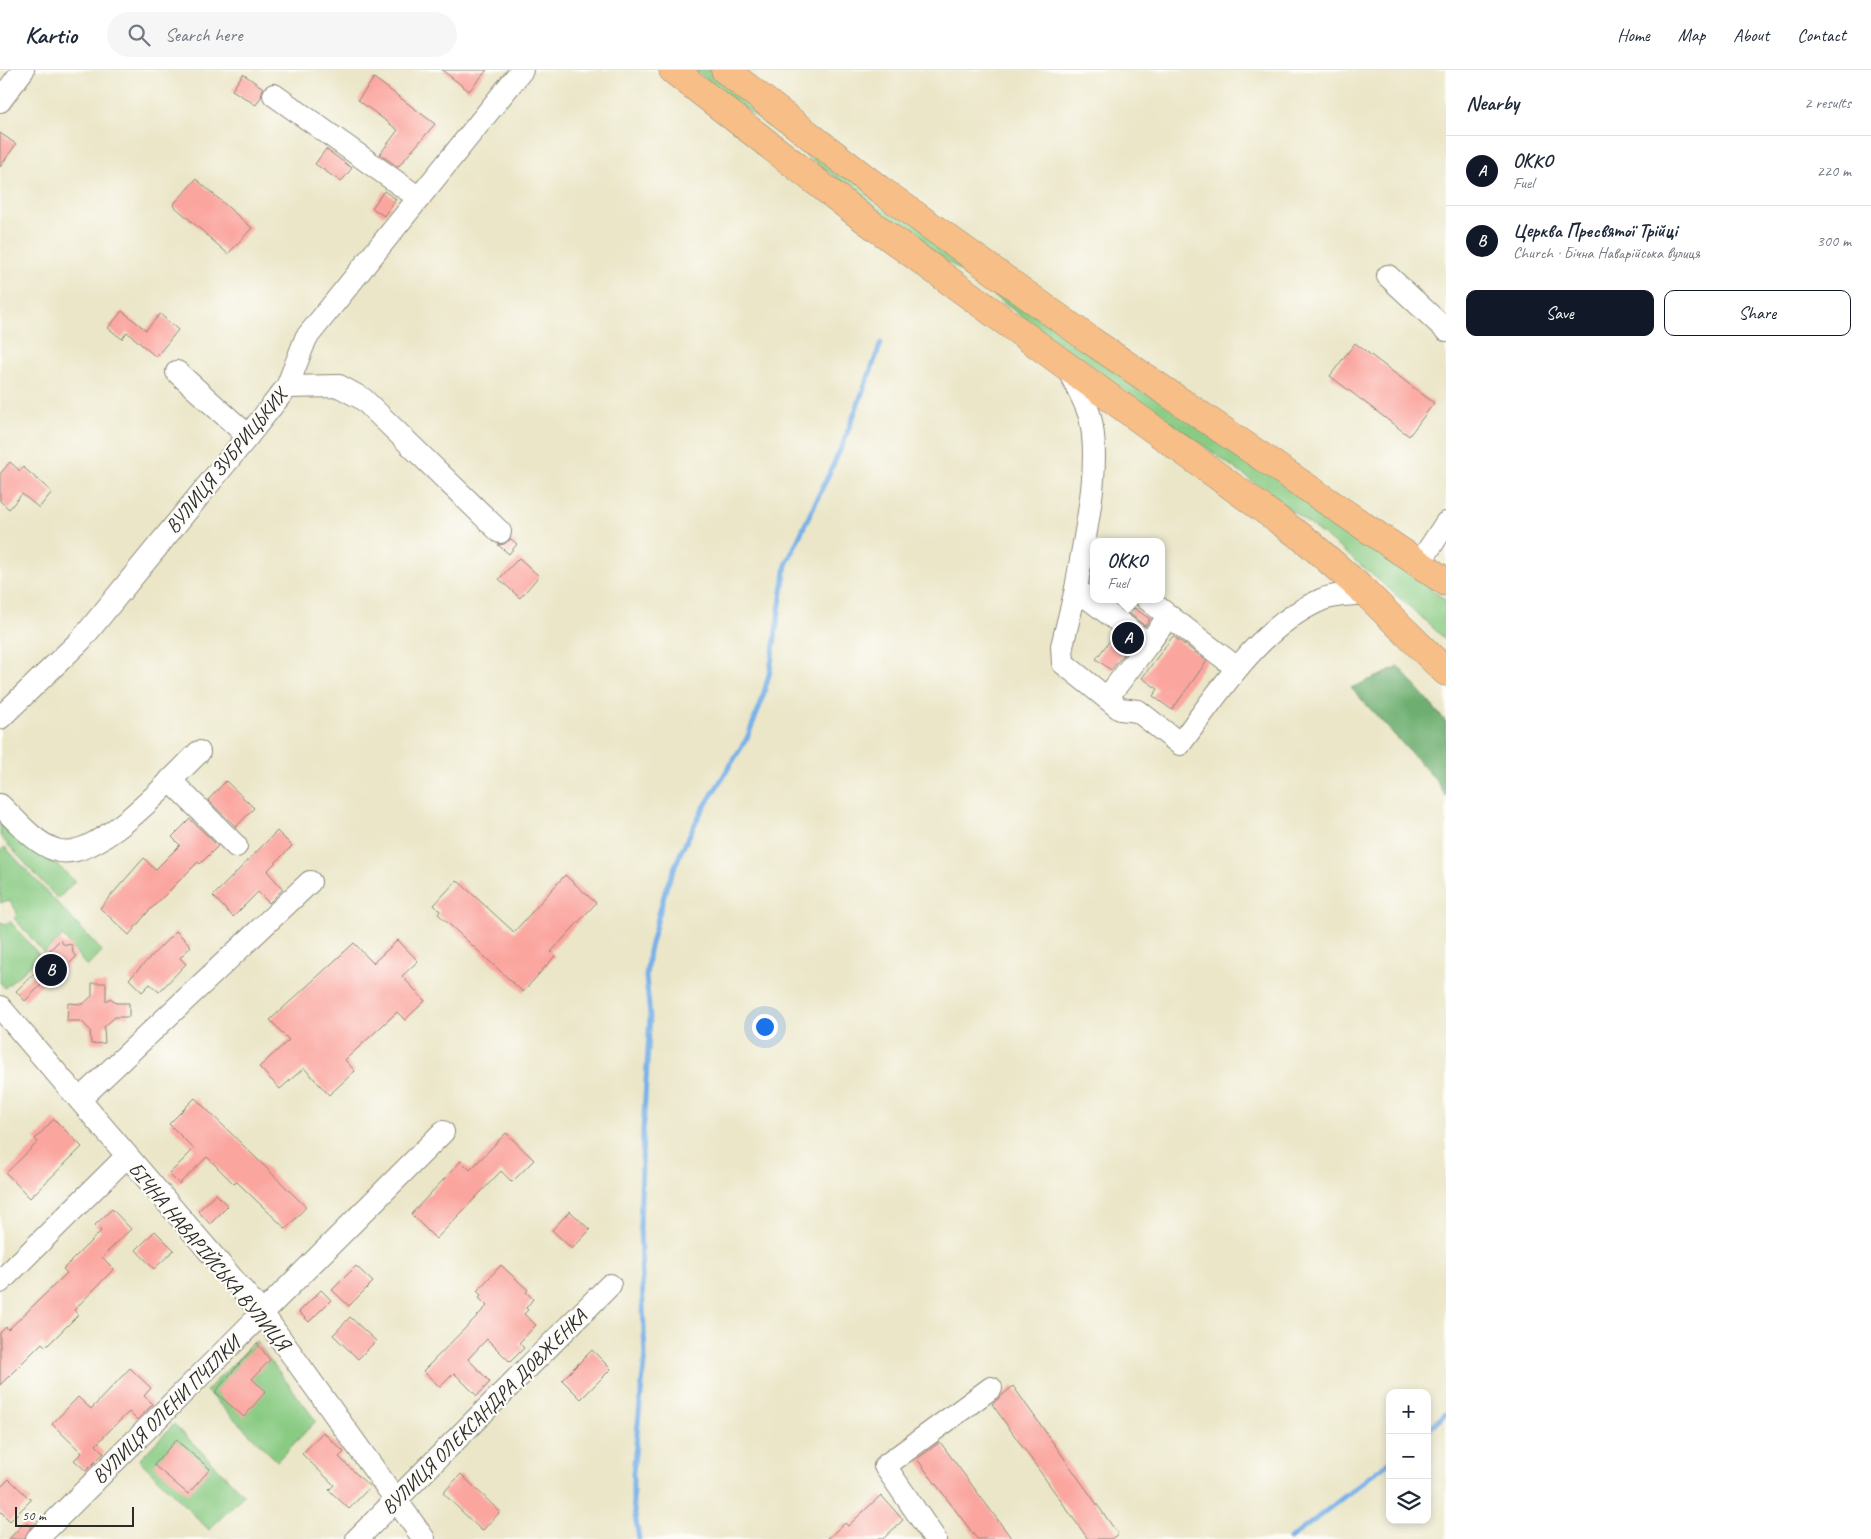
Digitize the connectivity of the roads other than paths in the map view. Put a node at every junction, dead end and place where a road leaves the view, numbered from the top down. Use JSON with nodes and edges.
{"nodes":[{"id":1,"x":23,"y":70,"type":"edge"},
{"id":2,"x":522,"y":70,"type":"edge"},
{"id":3,"x":673,"y":70,"type":"edge"},
{"id":4,"x":725,"y":70,"type":"edge"},
{"id":5,"x":274,"y":95,"type":"dead end"},
{"id":6,"x":0,"y":101,"type":"edge"},
{"id":7,"x":419,"y":198,"type":"junction"},
{"id":8,"x":1388,"y":276,"type":"dead end"},
{"id":9,"x":1446,"y":330,"type":"edge"},
{"id":10,"x":1067,"y":368,"type":"junction"},
{"id":11,"x":177,"y":372,"type":"dead end"},
{"id":12,"x":287,"y":387,"type":"junction"},
{"id":13,"x":248,"y":436,"type":"junction"},
{"id":14,"x":1446,"y":523,"type":"edge"},
{"id":15,"x":500,"y":532,"type":"dead end"},
{"id":16,"x":1088,"y":554,"type":"edge"},
{"id":17,"x":1419,"y":564,"type":"junction"},
{"id":18,"x":1446,"y":582,"type":"edge"},
{"id":19,"x":1076,"y":589,"type":"junction"},
{"id":20,"x":1366,"y":593,"type":"junction"},
{"id":21,"x":1090,"y":600,"type":"edge"},
{"id":22,"x":1094,"y":603,"type":"edge"},
{"id":23,"x":1152,"y":603,"type":"edge"},
{"id":24,"x":1169,"y":616,"type":"junction"},
{"id":25,"x":1148,"y":644,"type":"junction"},
{"id":26,"x":1237,"y":668,"type":"junction"},
{"id":27,"x":1446,"y":672,"type":"edge"},
{"id":28,"x":1107,"y":698,"type":"junction"},
{"id":29,"x":0,"y":718,"type":"edge"},
{"id":30,"x":199,"y":752,"type":"dead end"},
{"id":31,"x":170,"y":780,"type":"junction"},
{"id":32,"x":0,"y":805,"type":"edge"},
{"id":33,"x":236,"y":846,"type":"dead end"},
{"id":34,"x":310,"y":882,"type":"dead end"},
{"id":35,"x":0,"y":1007,"type":"edge"},
{"id":36,"x":80,"y":1099,"type":"junction"},
{"id":37,"x":442,"y":1132,"type":"dead end"},
{"id":38,"x":126,"y":1157,"type":"junction"},
{"id":39,"x":0,"y":1282,"type":"edge"},
{"id":40,"x":610,"y":1286,"type":"dead end"},
{"id":41,"x":262,"y":1313,"type":"junction"},
{"id":42,"x":991,"y":1388,"type":"dead end"},
{"id":43,"x":395,"y":1501,"type":"junction"},
{"id":44,"x":37,"y":1539,"type":"edge"},
{"id":45,"x":357,"y":1539,"type":"edge"},
{"id":46,"x":424,"y":1539,"type":"edge"},
{"id":47,"x":935,"y":1539,"type":"edge"}],
"edges":[{"from":1,"to":6,"type":"street"},
{"from":2,"to":7,"type":"street","name":"ВУЛИЦЯ ЗУБРИЦЬКИХ"},
{"from":3,"to":10,"type":"highway"},
{"from":4,"to":17,"type":"highway"},
{"from":5,"to":7,"type":"street"},
{"from":7,"to":12,"type":"street","name":"ВУЛИЦЯ ЗУБРИЦЬКИХ"},
{"from":8,"to":9,"type":"street"},
{"from":10,"to":16,"type":"street"},
{"from":10,"to":20,"type":"highway"},
{"from":11,"to":13,"type":"street"},
{"from":12,"to":13,"type":"street","name":"ВУЛИЦЯ ЗУБРИЦЬКИХ"},
{"from":12,"to":15,"type":"street"},
{"from":13,"to":29,"type":"street","name":"ВУЛИЦЯ ЗУБРИЦЬКИХ"},
{"from":14,"to":17,"type":"street"},
{"from":16,"to":19,"type":"street"},
{"from":17,"to":18,"type":"highway"},
{"from":19,"to":21,"type":"street"},
{"from":19,"to":28,"type":"street"},
{"from":20,"to":26,"type":"street"},
{"from":20,"to":27,"type":"highway"},
{"from":22,"to":25,"type":"street"},
{"from":23,"to":24,"type":"street"},
{"from":24,"to":25,"type":"street"},
{"from":24,"to":26,"type":"street"},
{"from":25,"to":28,"type":"street"},
{"from":26,"to":28,"type":"street"},
{"from":30,"to":31,"type":"street"},
{"from":31,"to":32,"type":"street"},
{"from":31,"to":33,"type":"street"},
{"from":34,"to":36,"type":"street"},
{"from":35,"to":36,"type":"street","name":"БІЧНА НАВАРІЙСЬКА ВУЛИЦЯ"},
{"from":36,"to":38,"type":"street","name":"БІЧНА НАВАРІЙСЬКА ВУЛИЦЯ"},
{"from":37,"to":41,"type":"street","name":"ВУЛИЦЯ ОЛЕНИ ПЧІЛКИ"},
{"from":38,"to":39,"type":"street"},
{"from":38,"to":41,"type":"street","name":"БІЧНА НАВАРІЙСЬКА ВУЛИЦЯ"},
{"from":40,"to":43,"type":"street","name":"ВУЛИЦЯ ОЛЕКСАНДРА ДОВЖЕНКА"},
{"from":41,"to":43,"type":"street","name":"БІЧНА НАВАРІЙСЬКА ВУЛИЦЯ"},
{"from":41,"to":44,"type":"street","name":"ВУЛИЦЯ ОЛЕНИ ПЧІЛКИ"},
{"from":42,"to":47,"type":"street"},
{"from":43,"to":45,"type":"street","name":"ВУЛИЦЯ ОЛЕКСАНДРА ДОВЖЕНКА"},
{"from":43,"to":46,"type":"street","name":"БІЧНА НАВАРІЙСЬКА ВУЛИЦЯ"}]}
